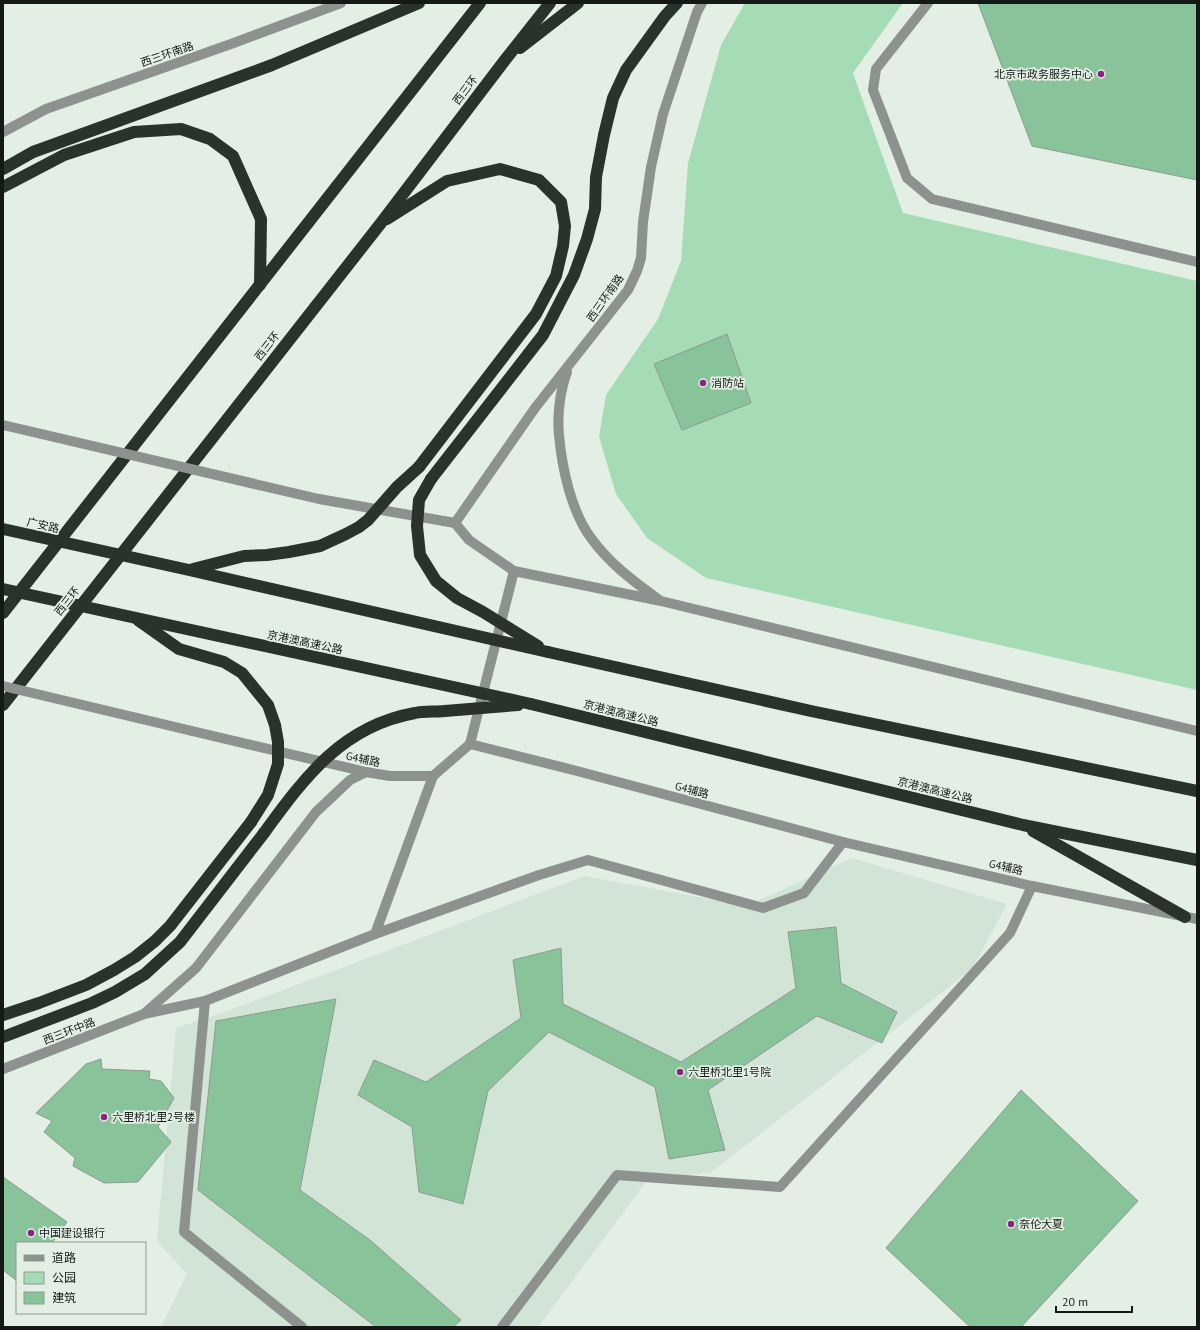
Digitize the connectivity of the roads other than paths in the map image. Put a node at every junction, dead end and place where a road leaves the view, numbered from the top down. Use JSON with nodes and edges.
{"nodes":[{"id":1,"x":341,"y":3,"type":"edge"},
{"id":2,"x":419,"y":3,"type":"edge"},
{"id":3,"x":480,"y":3,"type":"edge"},
{"id":4,"x":550,"y":3,"type":"edge"},
{"id":5,"x":578,"y":3,"type":"edge"},
{"id":6,"x":677,"y":3,"type":"edge"},
{"id":7,"x":702,"y":3,"type":"edge"},
{"id":8,"x":928,"y":3,"type":"edge"},
{"id":9,"x":505,"y":60,"type":"junction"},
{"id":10,"x":3,"y":132,"type":"edge"},
{"id":11,"x":3,"y":169,"type":"edge"},
{"id":12,"x":3,"y":187,"type":"edge"},
{"id":13,"x":381,"y":222,"type":"junction"},
{"id":14,"x":1197,"y":262,"type":"edge"},
{"id":15,"x":260,"y":285,"type":"junction"},
{"id":16,"x":569,"y":366,"type":"junction"},
{"id":17,"x":3,"y":425,"type":"edge"},
{"id":18,"x":455,"y":523,"type":"junction"},
{"id":19,"x":3,"y":529,"type":"edge"},
{"id":20,"x":189,"y":570,"type":"junction"},
{"id":21,"x":514,"y":572,"type":"junction"},
{"id":22,"x":3,"y":589,"type":"edge"},
{"id":23,"x":661,"y":601,"type":"junction"},
{"id":24,"x":3,"y":613,"type":"edge"},
{"id":25,"x":134,"y":617,"type":"junction"},
{"id":26,"x":548,"y":652,"type":"junction"},
{"id":27,"x":3,"y":686,"type":"edge"},
{"id":28,"x":3,"y":704,"type":"edge"},
{"id":29,"x":531,"y":704,"type":"junction"},
{"id":30,"x":1197,"y":731,"type":"edge"},
{"id":31,"x":470,"y":744,"type":"junction"},
{"id":32,"x":366,"y":772,"type":"junction"},
{"id":33,"x":433,"y":776,"type":"junction"},
{"id":34,"x":1197,"y":791,"type":"edge"},
{"id":35,"x":1023,"y":825,"type":"junction"},
{"id":36,"x":843,"y":842,"type":"junction"},
{"id":37,"x":1197,"y":860,"type":"edge"},
{"id":38,"x":1032,"y":886,"type":"junction"},
{"id":39,"x":1191,"y":918,"type":"edge"},
{"id":40,"x":375,"y":934,"type":"junction"},
{"id":41,"x":205,"y":1000,"type":"junction"},
{"id":42,"x":144,"y":1014,"type":"junction"},
{"id":43,"x":3,"y":1015,"type":"edge"},
{"id":44,"x":3,"y":1037,"type":"edge"},
{"id":45,"x":3,"y":1069,"type":"edge"},
{"id":46,"x":302,"y":1327,"type":"edge"},
{"id":47,"x":502,"y":1327,"type":"edge"}],
"edges":[{"from":1,"to":10,"type":"street","name":"西三环南路"},
{"from":2,"to":11,"type":"highway"},
{"from":3,"to":15,"type":"highway"},
{"from":4,"to":9,"type":"highway","name":"西三环"},
{"from":5,"to":9,"type":"highway"},
{"from":6,"to":26,"type":"highway","bridge":true},
{"from":7,"to":16,"type":"street","name":"西三环南路"},
{"from":8,"to":14,"type":"street"},
{"from":9,"to":13,"type":"highway","name":"西三环"},
{"from":12,"to":15,"type":"highway"},
{"from":13,"to":20,"type":"highway","bridge":true},
{"from":13,"to":28,"type":"highway","name":"西三环"},
{"from":15,"to":24,"type":"highway"},
{"from":16,"to":18,"type":"street","name":"西三环南路"},
{"from":16,"to":23,"type":"street"},
{"from":17,"to":18,"type":"street","bridge":true},
{"from":18,"to":21,"type":"street"},
{"from":19,"to":20,"type":"highway","name":"广安路","bridge":true},
{"from":20,"to":26,"type":"highway","bridge":true},
{"from":21,"to":23,"type":"street"},
{"from":21,"to":31,"type":"street"},
{"from":22,"to":25,"type":"highway","name":"京港澳高速公路","bridge":true},
{"from":23,"to":30,"type":"street"},
{"from":25,"to":29,"type":"highway","name":"京港澳高速公路","bridge":true},
{"from":25,"to":43,"type":"highway","bridge":true},
{"from":26,"to":34,"type":"highway"},
{"from":27,"to":32,"type":"street","name":"G4辅路","bridge":true},
{"from":29,"to":35,"type":"highway","name":"京港澳高速公路"},
{"from":29,"to":44,"type":"highway","bridge":true},
{"from":31,"to":33,"type":"street"},
{"from":31,"to":36,"type":"street","name":"G4辅路"},
{"from":32,"to":33,"type":"street","name":"G4辅路"},
{"from":32,"to":42,"type":"street"},
{"from":33,"to":40,"type":"street"},
{"from":35,"to":37,"type":"highway","name":"京港澳高速公路"},
{"from":35,"to":39,"type":"highway"},
{"from":36,"to":38,"type":"street","name":"G4辅路"},
{"from":36,"to":40,"type":"street"},
{"from":38,"to":39,"type":"street","name":"G4辅路"},
{"from":38,"to":47,"type":"street"},
{"from":40,"to":41,"type":"street"},
{"from":41,"to":42,"type":"street"},
{"from":41,"to":46,"type":"street"},
{"from":42,"to":45,"type":"street","name":"西三环中路"}]}
